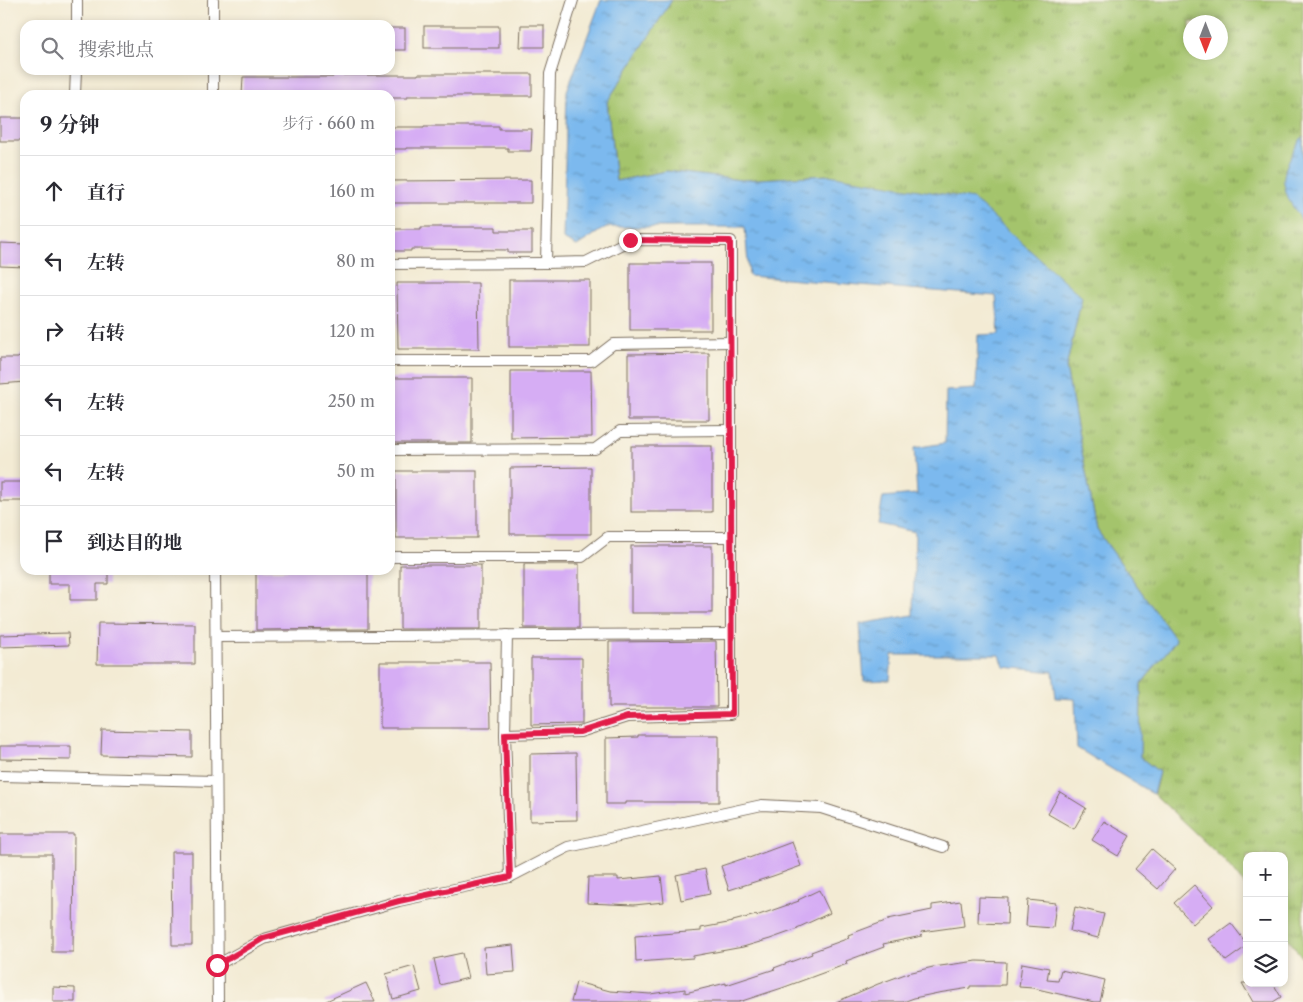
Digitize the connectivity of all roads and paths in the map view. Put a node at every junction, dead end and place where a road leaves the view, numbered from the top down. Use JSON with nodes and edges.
{"nodes":[{"id":1,"x":77,"y":0,"type":"edge"},
{"id":2,"x":213,"y":0,"type":"edge"},
{"id":3,"x":573,"y":0,"type":"edge"},
{"id":4,"x":76,"y":20,"type":"edge"},
{"id":5,"x":213,"y":20,"type":"edge"},
{"id":6,"x":76,"y":75,"type":"edge"},
{"id":7,"x":213,"y":75,"type":"edge"},
{"id":8,"x":75,"y":90,"type":"edge"},
{"id":9,"x":213,"y":90,"type":"edge"},
{"id":10,"x":546,"y":263,"type":"junction"},
{"id":11,"x":395,"y":264,"type":"edge"},
{"id":12,"x":731,"y":342,"type":"junction"},
{"id":13,"x":395,"y":361,"type":"edge"},
{"id":14,"x":731,"y":430,"type":"junction"},
{"id":15,"x":395,"y":450,"type":"edge"},
{"id":16,"x":731,"y":537,"type":"junction"},
{"id":17,"x":395,"y":557,"type":"edge"},
{"id":18,"x":215,"y":575,"type":"edge"},
{"id":19,"x":731,"y":634,"type":"junction"},
{"id":20,"x":507,"y":636,"type":"junction"},
{"id":21,"x":216,"y":637,"type":"junction"},
{"id":22,"x":505,"y":734,"type":"junction"},
{"id":23,"x":0,"y":776,"type":"edge"},
{"id":24,"x":216,"y":780,"type":"junction"},
{"id":25,"x":943,"y":847,"type":"dead end"},
{"id":26,"x":510,"y":877,"type":"junction"},
{"id":27,"x":217,"y":965,"type":"junction"},
{"id":28,"x":218,"y":1002,"type":"edge"}],
"edges":[{"from":1,"to":4,"type":"street"},
{"from":2,"to":5,"type":"street"},
{"from":3,"to":10,"type":"street"},
{"from":6,"to":8,"type":"street"},
{"from":7,"to":9,"type":"street"},
{"from":10,"to":11,"type":"street"},
{"from":10,"to":12,"type":"street"},
{"from":12,"to":13,"type":"street"},
{"from":12,"to":14,"type":"street"},
{"from":14,"to":15,"type":"street"},
{"from":14,"to":16,"type":"street"},
{"from":16,"to":17,"type":"street"},
{"from":16,"to":19,"type":"street"},
{"from":18,"to":21,"type":"street"},
{"from":19,"to":20,"type":"street"},
{"from":19,"to":22,"type":"street"},
{"from":20,"to":21,"type":"street"},
{"from":20,"to":22,"type":"street"},
{"from":21,"to":24,"type":"street"},
{"from":22,"to":26,"type":"street"},
{"from":23,"to":24,"type":"street"},
{"from":24,"to":27,"type":"street"},
{"from":25,"to":26,"type":"street"},
{"from":26,"to":27,"type":"street"},
{"from":27,"to":28,"type":"street"}]}
